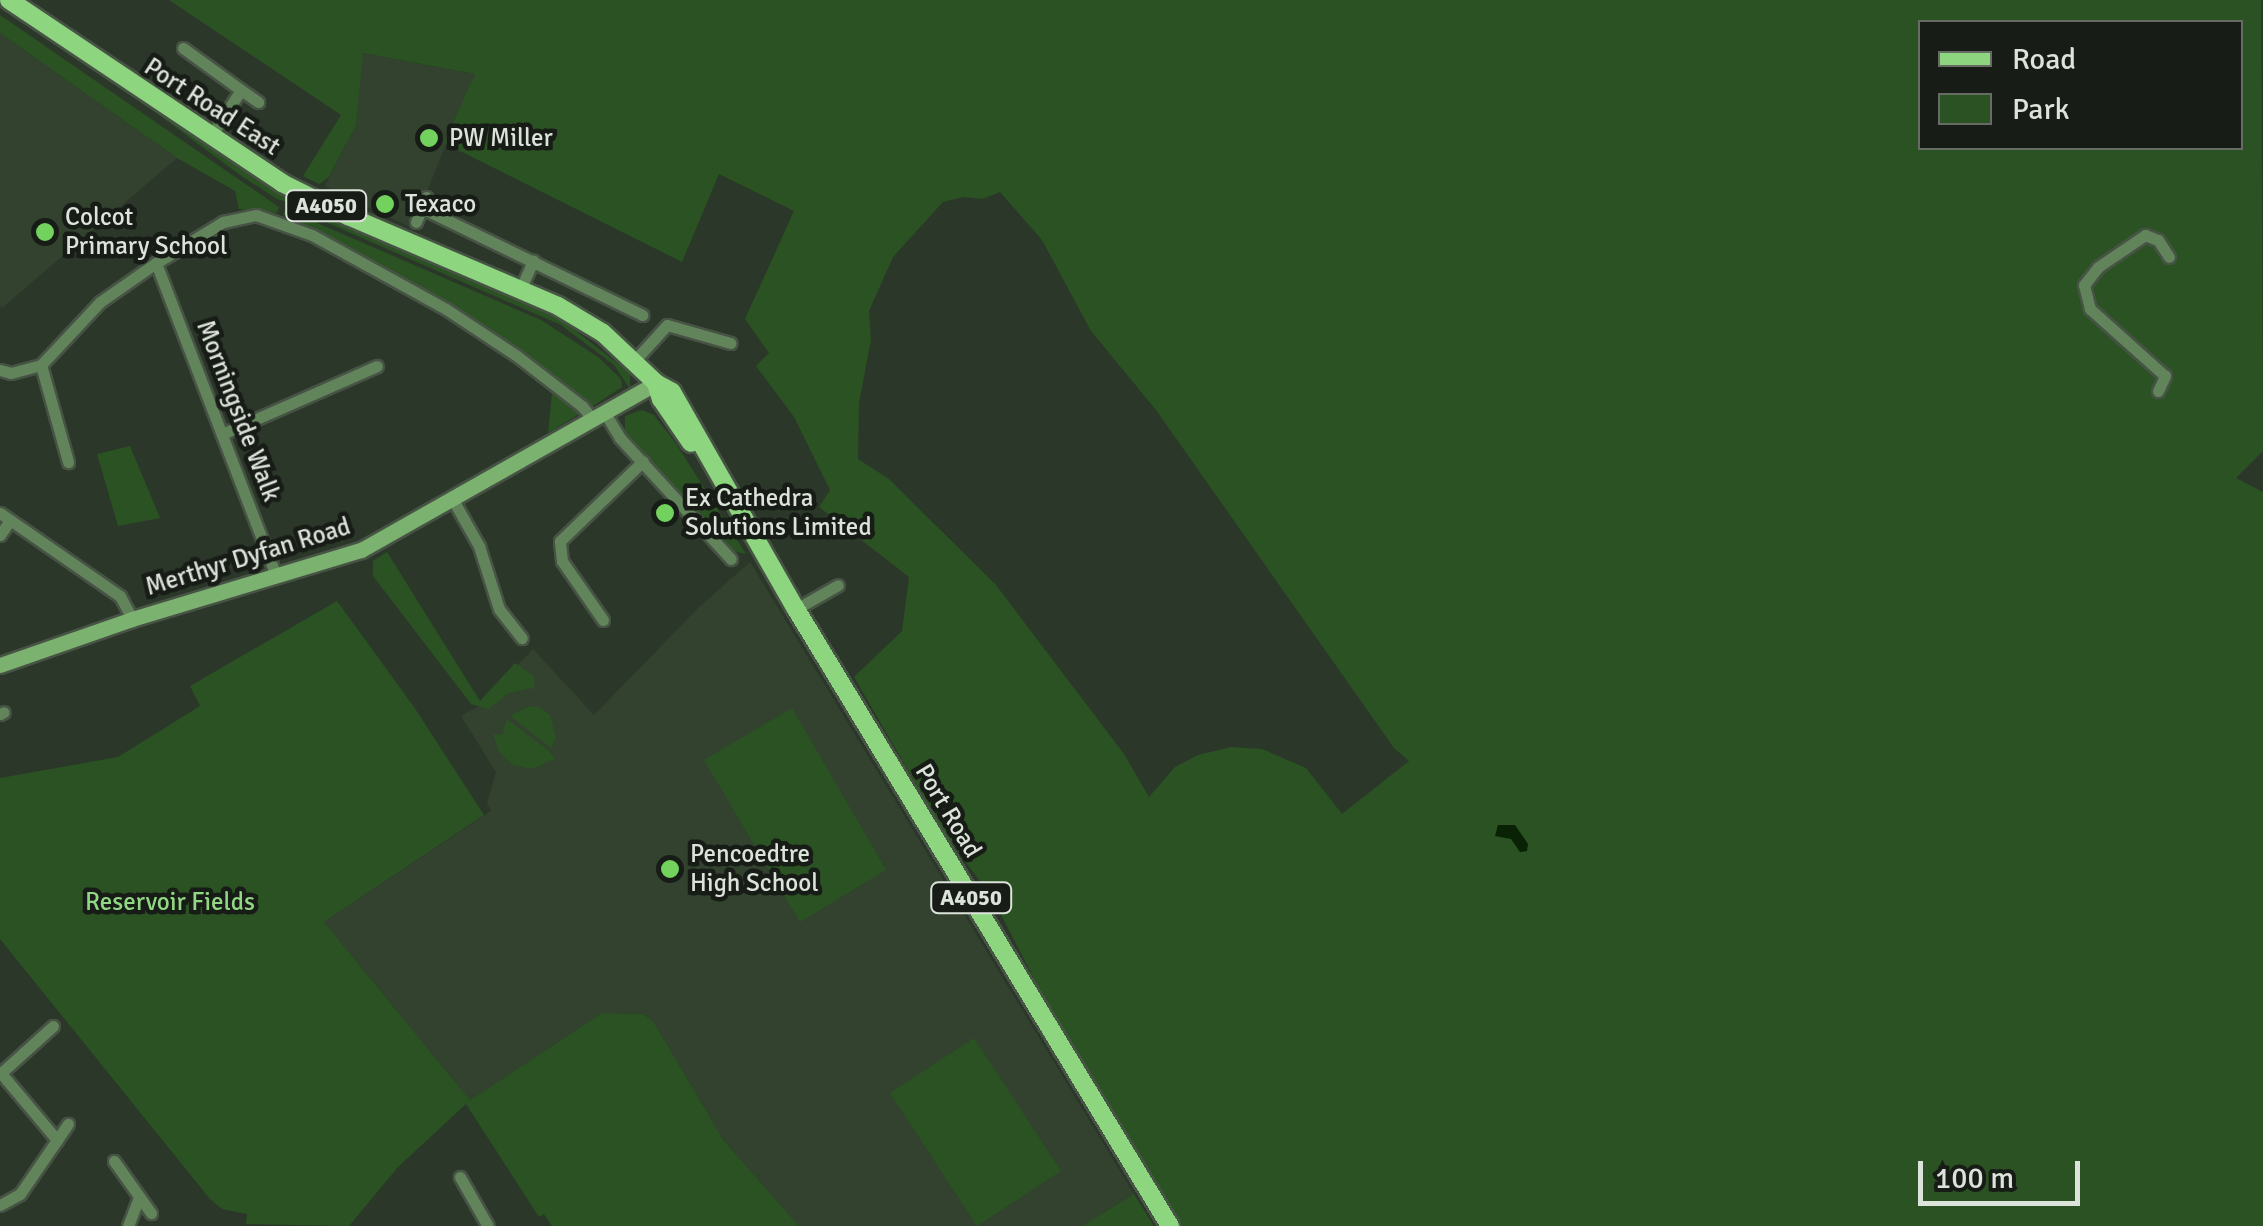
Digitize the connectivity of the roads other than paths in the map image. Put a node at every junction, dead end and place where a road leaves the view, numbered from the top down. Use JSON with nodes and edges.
{"nodes":[{"id":1,"x":9,"y":0,"type":"edge"},
{"id":2,"x":187,"y":55,"type":"dead end"},
{"id":3,"x":241,"y":90,"type":"junction"},
{"id":4,"x":258,"y":102,"type":"dead end"},
{"id":5,"x":210,"y":137,"type":"junction"},
{"id":6,"x":416,"y":222,"type":"dead end"},
{"id":7,"x":2168,"y":256,"type":"dead end"},
{"id":8,"x":533,"y":261,"type":"junction"},
{"id":9,"x":156,"y":263,"type":"junction"},
{"id":10,"x":521,"y":288,"type":"junction"},
{"id":11,"x":642,"y":315,"type":"dead end"},
{"id":12,"x":730,"y":344,"type":"dead end"},
{"id":13,"x":636,"y":359,"type":"junction"},
{"id":14,"x":40,"y":365,"type":"junction"},
{"id":15,"x":377,"y":366,"type":"dead end"},
{"id":16,"x":0,"y":370,"type":"edge"},
{"id":17,"x":656,"y":383,"type":"junction"},
{"id":18,"x":2158,"y":391,"type":"dead end"},
{"id":19,"x":598,"y":417,"type":"junction"},
{"id":20,"x":222,"y":434,"type":"junction"},
{"id":21,"x":68,"y":462,"type":"dead end"},
{"id":22,"x":643,"y":462,"type":"junction"},
{"id":23,"x":453,"y":500,"type":"junction"},
{"id":24,"x":5,"y":517,"type":"edge"},
{"id":25,"x":0,"y":535,"type":"edge"},
{"id":26,"x":731,"y":560,"type":"dead end"},
{"id":27,"x":276,"y":576,"type":"junction"},
{"id":28,"x":838,"y":585,"type":"dead end"},
{"id":29,"x":796,"y":609,"type":"junction"},
{"id":30,"x":132,"y":619,"type":"junction"},
{"id":31,"x":602,"y":620,"type":"dead end"},
{"id":32,"x":522,"y":638,"type":"dead end"},
{"id":33,"x":0,"y":664,"type":"edge"},
{"id":34,"x":54,"y":1026,"type":"dead end"},
{"id":35,"x":0,"y":1073,"type":"edge"},
{"id":36,"x":68,"y":1124,"type":"dead end"},
{"id":37,"x":57,"y":1140,"type":"junction"},
{"id":38,"x":114,"y":1161,"type":"dead end"},
{"id":39,"x":460,"y":1177,"type":"dead end"},
{"id":40,"x":139,"y":1197,"type":"junction"},
{"id":41,"x":0,"y":1205,"type":"edge"},
{"id":42,"x":151,"y":1213,"type":"dead end"},
{"id":43,"x":128,"y":1226,"type":"edge"},
{"id":44,"x":488,"y":1226,"type":"edge"},
{"id":45,"x":1170,"y":1226,"type":"edge"}],
"edges":[{"from":1,"to":5,"type":"main road","name":"Port Road East","number":"A4050"},
{"from":2,"to":3,"type":"street"},
{"from":3,"to":4,"type":"street"},
{"from":3,"to":5,"type":"street"},
{"from":5,"to":10,"type":"main road","name":"Port Road East","number":"A4050"},
{"from":6,"to":8,"type":"street"},
{"from":7,"to":18,"type":"street"},
{"from":8,"to":10,"type":"street"},
{"from":8,"to":11,"type":"street"},
{"from":9,"to":14,"type":"street"},
{"from":9,"to":19,"type":"street"},
{"from":9,"to":20,"type":"street","name":"Morningside Walk"},
{"from":10,"to":13,"type":"main road","name":"Port Road East","number":"A4050"},
{"from":12,"to":13,"type":"street"},
{"from":13,"to":17,"type":"main road","name":"Port Road East","number":"A4050"},
{"from":14,"to":16,"type":"street"},
{"from":14,"to":21,"type":"street"},
{"from":15,"to":20,"type":"street"},
{"from":17,"to":19,"type":"street","name":"Merthyr Dyfan Road"},
{"from":17,"to":29,"type":"main road","name":"Port Road","number":"A4050"},
{"from":19,"to":22,"type":"street"},
{"from":19,"to":23,"type":"street","name":"Merthyr Dyfan Road"},
{"from":20,"to":27,"type":"street","name":"Morningside Walk"},
{"from":22,"to":26,"type":"street"},
{"from":22,"to":31,"type":"street"},
{"from":23,"to":27,"type":"street","name":"Merthyr Dyfan Road"},
{"from":23,"to":32,"type":"street"},
{"from":24,"to":25,"type":"street"},
{"from":24,"to":30,"type":"street"},
{"from":27,"to":30,"type":"street","name":"Merthyr Dyfan Road"},
{"from":28,"to":29,"type":"street"},
{"from":29,"to":45,"type":"main road","name":"Port Road","number":"A4050"},
{"from":30,"to":33,"type":"street","name":"Merthyr Dyfan Road"},
{"from":34,"to":35,"type":"street"},
{"from":35,"to":37,"type":"street"},
{"from":36,"to":37,"type":"street"},
{"from":37,"to":41,"type":"street"},
{"from":38,"to":40,"type":"street"},
{"from":39,"to":44,"type":"street"},
{"from":40,"to":42,"type":"street"},
{"from":40,"to":43,"type":"street"}]}
